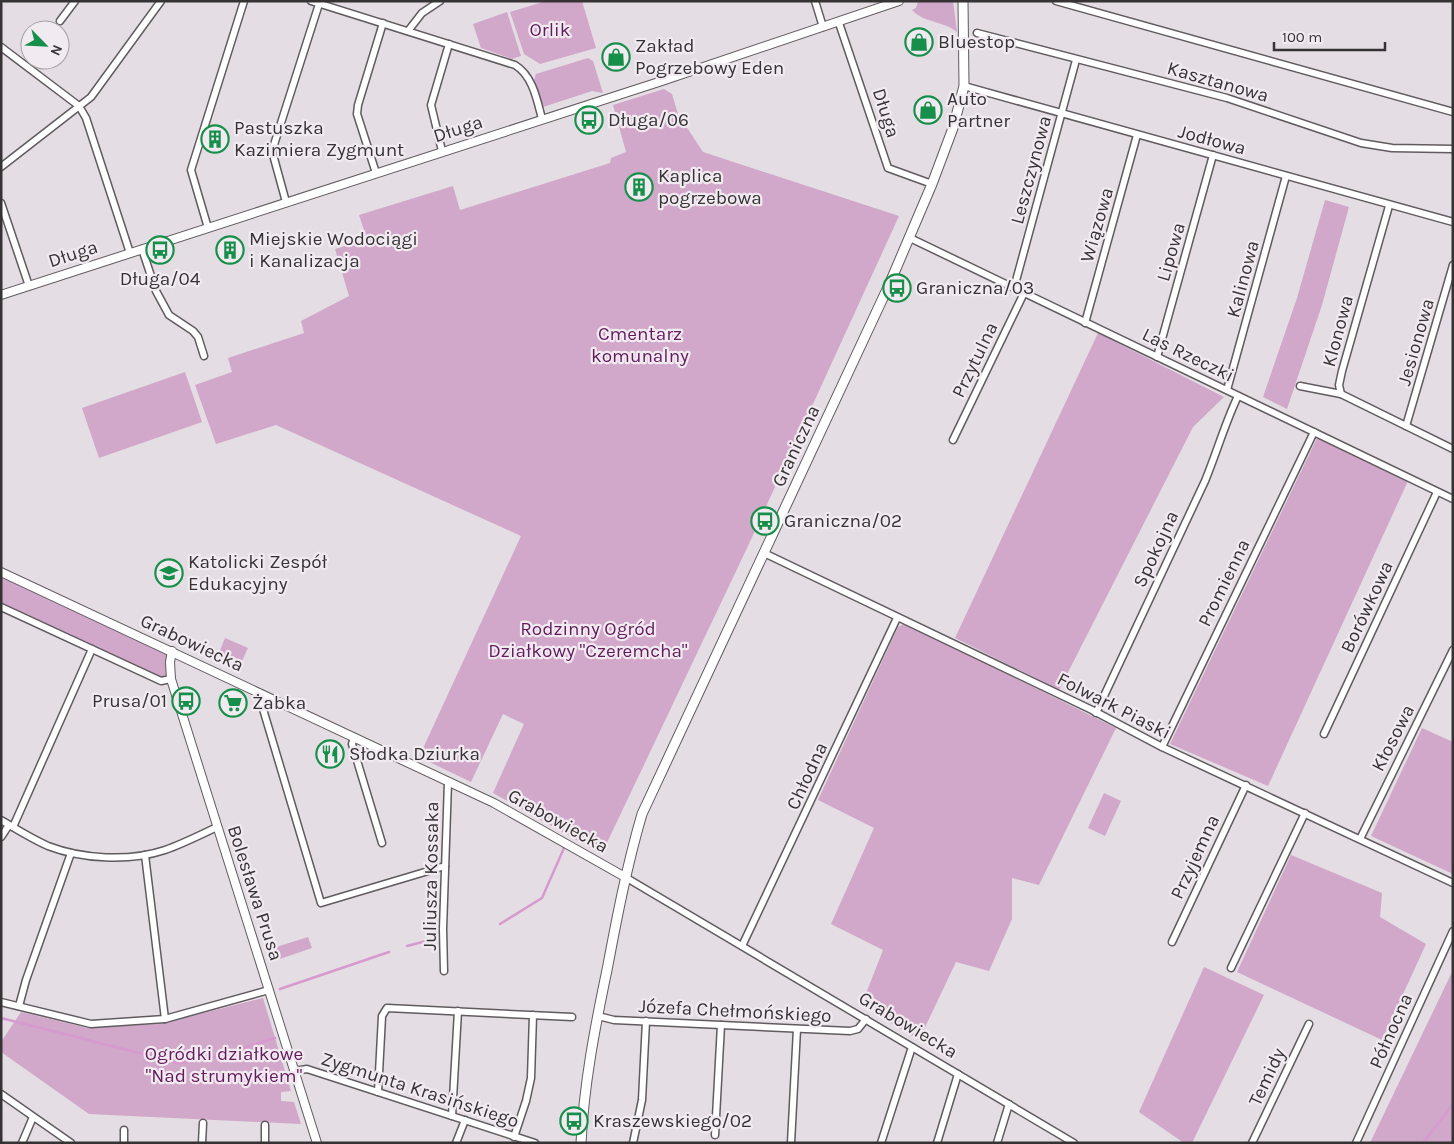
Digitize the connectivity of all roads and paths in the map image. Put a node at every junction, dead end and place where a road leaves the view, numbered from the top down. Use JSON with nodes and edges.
{"nodes":[{"id":1,"x":76,"y":1,"type":"edge"},
{"id":2,"x":161,"y":1,"type":"edge"},
{"id":3,"x":244,"y":1,"type":"edge"},
{"id":4,"x":311,"y":1,"type":"edge"},
{"id":5,"x":440,"y":1,"type":"edge"},
{"id":6,"x":815,"y":1,"type":"edge"},
{"id":7,"x":899,"y":1,"type":"edge"},
{"id":8,"x":958,"y":1,"type":"edge"},
{"id":9,"x":963,"y":1,"type":"edge"},
{"id":10,"x":1056,"y":1,"type":"edge"},
{"id":11,"x":319,"y":4,"type":"junction"},
{"id":12,"x":61,"y":20,"type":"edge"},
{"id":13,"x":963,"y":20,"type":"junction"},
{"id":14,"x":383,"y":23,"type":"junction"},
{"id":15,"x":839,"y":23,"type":"junction"},
{"id":16,"x":823,"y":27,"type":"junction"},
{"id":17,"x":408,"y":31,"type":"junction"},
{"id":18,"x":977,"y":33,"type":"dead end"},
{"id":19,"x":449,"y":44,"type":"junction"},
{"id":20,"x":1,"y":47,"type":"edge"},
{"id":21,"x":1076,"y":60,"type":"junction"},
{"id":22,"x":964,"y":86,"type":"junction"},
{"id":23,"x":79,"y":106,"type":"junction"},
{"id":24,"x":1062,"y":112,"type":"junction"},
{"id":25,"x":1453,"y":112,"type":"edge"},
{"id":26,"x":542,"y":119,"type":"junction"},
{"id":27,"x":1137,"y":135,"type":"junction"},
{"id":28,"x":1453,"y":150,"type":"edge"},
{"id":29,"x":442,"y":151,"type":"junction"},
{"id":30,"x":1213,"y":155,"type":"junction"},
{"id":31,"x":1,"y":167,"type":"edge"},
{"id":32,"x":376,"y":173,"type":"junction"},
{"id":33,"x":1286,"y":176,"type":"junction"},
{"id":34,"x":932,"y":184,"type":"junction"},
{"id":35,"x":286,"y":202,"type":"junction"},
{"id":36,"x":1,"y":203,"type":"edge"},
{"id":37,"x":1389,"y":206,"type":"junction"},
{"id":38,"x":1453,"y":222,"type":"edge"},
{"id":39,"x":208,"y":228,"type":"junction"},
{"id":40,"x":910,"y":238,"type":"junction"},
{"id":41,"x":142,"y":249,"type":"junction"},
{"id":42,"x":130,"y":253,"type":"junction"},
{"id":43,"x":1453,"y":265,"type":"edge"},
{"id":44,"x":28,"y":286,"type":"junction"},
{"id":45,"x":1014,"y":288,"type":"junction"},
{"id":46,"x":1024,"y":293,"type":"junction"},
{"id":47,"x":1,"y":294,"type":"edge"},
{"id":48,"x":1085,"y":323,"type":"junction"},
{"id":49,"x":204,"y":356,"type":"dead end"},
{"id":50,"x":1157,"y":357,"type":"junction"},
{"id":51,"x":1300,"y":386,"type":"dead end"},
{"id":52,"x":1227,"y":390,"type":"junction"},
{"id":53,"x":1341,"y":394,"type":"junction"},
{"id":54,"x":1238,"y":396,"type":"junction"},
{"id":55,"x":1406,"y":426,"type":"junction"},
{"id":56,"x":1314,"y":432,"type":"junction"},
{"id":57,"x":953,"y":440,"type":"dead end"},
{"id":58,"x":1453,"y":449,"type":"edge"},
{"id":59,"x":1437,"y":492,"type":"junction"},
{"id":60,"x":1453,"y":499,"type":"edge"},
{"id":61,"x":764,"y":553,"type":"junction"},
{"id":62,"x":1,"y":572,"type":"edge"},
{"id":63,"x":1,"y":607,"type":"edge"},
{"id":64,"x":897,"y":618,"type":"junction"},
{"id":65,"x":92,"y":650,"type":"junction"},
{"id":66,"x":1453,"y":650,"type":"edge"},
{"id":67,"x":172,"y":652,"type":"junction"},
{"id":68,"x":171,"y":679,"type":"junction"},
{"id":69,"x":262,"y":694,"type":"junction"},
{"id":70,"x":1096,"y":712,"type":"junction"},
{"id":71,"x":1324,"y":734,"type":"dead end"},
{"id":72,"x":354,"y":737,"type":"junction"},
{"id":73,"x":1162,"y":747,"type":"junction"},
{"id":74,"x":448,"y":782,"type":"junction"},
{"id":75,"x":1246,"y":785,"type":"junction"},
{"id":76,"x":1305,"y":813,"type":"junction"},
{"id":77,"x":1,"y":820,"type":"edge"},
{"id":78,"x":11,"y":826,"type":"junction"},
{"id":79,"x":217,"y":827,"type":"junction"},
{"id":80,"x":1,"y":837,"type":"edge"},
{"id":81,"x":1360,"y":839,"type":"junction"},
{"id":82,"x":382,"y":843,"type":"dead end"},
{"id":83,"x":71,"y":853,"type":"junction"},
{"id":84,"x":145,"y":855,"type":"junction"},
{"id":85,"x":444,"y":866,"type":"junction"},
{"id":86,"x":625,"y":877,"type":"junction"},
{"id":87,"x":1453,"y":883,"type":"edge"},
{"id":88,"x":1453,"y":930,"type":"edge"},
{"id":89,"x":1172,"y":942,"type":"dead end"},
{"id":90,"x":742,"y":946,"type":"junction"},
{"id":91,"x":1231,"y":968,"type":"dead end"},
{"id":92,"x":444,"y":971,"type":"dead end"},
{"id":93,"x":269,"y":990,"type":"junction"},
{"id":94,"x":1,"y":1002,"type":"edge"},
{"id":95,"x":19,"y":1006,"type":"junction"},
{"id":96,"x":458,"y":1011,"type":"junction"},
{"id":97,"x":533,"y":1015,"type":"junction"},
{"id":98,"x":598,"y":1016,"type":"junction"},
{"id":99,"x":572,"y":1017,"type":"dead end"},
{"id":100,"x":165,"y":1019,"type":"junction"},
{"id":101,"x":866,"y":1019,"type":"junction"},
{"id":102,"x":646,"y":1021,"type":"junction"},
{"id":103,"x":1309,"y":1024,"type":"dead end"},
{"id":104,"x":721,"y":1025,"type":"junction"},
{"id":105,"x":797,"y":1029,"type":"junction"},
{"id":106,"x":912,"y":1047,"type":"junction"},
{"id":107,"x":295,"y":1070,"type":"junction"},
{"id":108,"x":958,"y":1074,"type":"junction"},
{"id":109,"x":378,"y":1092,"type":"junction"},
{"id":110,"x":1,"y":1094,"type":"edge"},
{"id":111,"x":1009,"y":1104,"type":"junction"},
{"id":112,"x":452,"y":1116,"type":"junction"},
{"id":113,"x":33,"y":1117,"type":"junction"},
{"id":114,"x":466,"y":1120,"type":"junction"},
{"id":115,"x":203,"y":1122,"type":"dead end"},
{"id":116,"x":265,"y":1125,"type":"dead end"},
{"id":117,"x":124,"y":1130,"type":"dead end"},
{"id":118,"x":715,"y":1135,"type":"dead end"},
{"id":119,"x":514,"y":1137,"type":"junction"},
{"id":120,"x":1067,"y":1141,"type":"edge"},
{"id":121,"x":71,"y":1142,"type":"edge"},
{"id":122,"x":22,"y":1143,"type":"edge"},
{"id":123,"x":124,"y":1143,"type":"edge"},
{"id":124,"x":202,"y":1143,"type":"edge"},
{"id":125,"x":265,"y":1143,"type":"edge"},
{"id":126,"x":317,"y":1143,"type":"edge"},
{"id":127,"x":456,"y":1143,"type":"edge"},
{"id":128,"x":535,"y":1143,"type":"edge"},
{"id":129,"x":581,"y":1143,"type":"edge"},
{"id":130,"x":633,"y":1143,"type":"edge"},
{"id":131,"x":791,"y":1143,"type":"edge"},
{"id":132,"x":880,"y":1143,"type":"edge"},
{"id":133,"x":938,"y":1143,"type":"edge"},
{"id":134,"x":997,"y":1143,"type":"edge"},
{"id":135,"x":1074,"y":1143,"type":"edge"},
{"id":136,"x":1252,"y":1143,"type":"edge"},
{"id":137,"x":1356,"y":1143,"type":"edge"}],
"edges":[{"from":1,"to":12,"type":"street"},
{"from":2,"to":23,"type":"street"},
{"from":3,"to":39,"type":"street"},
{"from":4,"to":11,"type":"street"},
{"from":5,"to":17,"type":"street"},
{"from":6,"to":16,"type":"street"},
{"from":7,"to":15,"type":"street","name":"Długa"},
{"from":8,"to":13,"type":"main road","name":"Graniczna"},
{"from":9,"to":13,"type":"main road","name":"Graniczna"},
{"from":10,"to":25,"type":"street"},
{"from":11,"to":14,"type":"street"},
{"from":11,"to":35,"type":"street"},
{"from":13,"to":22,"type":"main road","name":"Graniczna"},
{"from":14,"to":17,"type":"street"},
{"from":14,"to":32,"type":"street"},
{"from":15,"to":16,"type":"street","name":"Długa"},
{"from":15,"to":34,"type":"street","name":"Długa"},
{"from":16,"to":26,"type":"street","name":"Długa"},
{"from":17,"to":19,"type":"street"},
{"from":18,"to":21,"type":"street","name":"Kasztanowa"},
{"from":19,"to":26,"type":"street"},
{"from":19,"to":29,"type":"street"},
{"from":20,"to":23,"type":"street"},
{"from":21,"to":24,"type":"street","name":"Leszczynowa"},
{"from":21,"to":28,"type":"street","name":"Kasztanowa"},
{"from":22,"to":24,"type":"street","name":"Jodłowa"},
{"from":22,"to":34,"type":"main road","name":"Graniczna"},
{"from":23,"to":31,"type":"street"},
{"from":23,"to":42,"type":"street"},
{"from":24,"to":27,"type":"street","name":"Jodłowa"},
{"from":24,"to":45,"type":"street","name":"Leszczynowa"},
{"from":26,"to":29,"type":"street","name":"Długa"},
{"from":27,"to":30,"type":"street","name":"Jodłowa"},
{"from":27,"to":48,"type":"street","name":"Wiązowa"},
{"from":29,"to":32,"type":"street","name":"Długa"},
{"from":30,"to":33,"type":"street","name":"Jodłowa"},
{"from":30,"to":50,"type":"street","name":"Lipowa"},
{"from":32,"to":35,"type":"street","name":"Długa"},
{"from":33,"to":37,"type":"street","name":"Jodłowa"},
{"from":33,"to":52,"type":"street","name":"Kalinowa"},
{"from":34,"to":40,"type":"main road","name":"Graniczna"},
{"from":35,"to":39,"type":"street","name":"Długa"},
{"from":36,"to":44,"type":"street"},
{"from":37,"to":38,"type":"street","name":"Jodłowa"},
{"from":37,"to":53,"type":"street","name":"Klonowa"},
{"from":39,"to":41,"type":"street","name":"Długa"},
{"from":40,"to":45,"type":"street","name":"Las Rzeczki"},
{"from":40,"to":61,"type":"main road","name":"Graniczna"},
{"from":41,"to":42,"type":"street","name":"Długa"},
{"from":41,"to":49,"type":"street"},
{"from":42,"to":44,"type":"street","name":"Długa"},
{"from":43,"to":55,"type":"street","name":"Jesionowa"},
{"from":44,"to":47,"type":"street","name":"Długa"},
{"from":45,"to":46,"type":"street","name":"Las Rzeczki"},
{"from":46,"to":48,"type":"street","name":"Las Rzeczki"},
{"from":46,"to":57,"type":"street","name":"Przytulna"},
{"from":48,"to":50,"type":"street","name":"Las Rzeczki"},
{"from":50,"to":52,"type":"street","name":"Las Rzeczki"},
{"from":51,"to":53,"type":"street"},
{"from":52,"to":54,"type":"street","name":"Las Rzeczki"},
{"from":53,"to":55,"type":"street","name":"Klonowa"},
{"from":54,"to":56,"type":"street","name":"Las Rzeczki"},
{"from":54,"to":70,"type":"street","name":"Spokojna"},
{"from":55,"to":58,"type":"street","name":"Klonowa"},
{"from":56,"to":59,"type":"street","name":"Las Rzeczki"},
{"from":56,"to":73,"type":"street","name":"Promienna"},
{"from":59,"to":60,"type":"street","name":"Las Rzeczki"},
{"from":59,"to":71,"type":"street","name":"Borówkowa"},
{"from":61,"to":64,"type":"street","name":"Folwark Piaski"},
{"from":61,"to":86,"type":"main road","name":"Graniczna"},
{"from":62,"to":67,"type":"street","name":"Grabowiecka"},
{"from":63,"to":65,"type":"street"},
{"from":64,"to":70,"type":"street","name":"Folwark Piaski"},
{"from":64,"to":90,"type":"street","name":"Chłodna"},
{"from":65,"to":68,"type":"street"},
{"from":65,"to":78,"type":"street"},
{"from":66,"to":81,"type":"street","name":"Kłosowa"},
{"from":67,"to":68,"type":"street","name":"Bolesława Prusa"},
{"from":67,"to":69,"type":"street","name":"Grabowiecka"},
{"from":68,"to":79,"type":"street","name":"Bolesława Prusa"},
{"from":69,"to":72,"type":"street","name":"Grabowiecka"},
{"from":69,"to":85,"type":"street"},
{"from":70,"to":73,"type":"street","name":"Folwark Piaski"},
{"from":72,"to":74,"type":"street","name":"Grabowiecka"},
{"from":72,"to":82,"type":"street"},
{"from":73,"to":75,"type":"street","name":"Folwark Piaski"},
{"from":74,"to":85,"type":"street","name":"Juliusza Kossaka"},
{"from":74,"to":86,"type":"street","name":"Grabowiecka"},
{"from":75,"to":76,"type":"street","name":"Folwark Piaski"},
{"from":75,"to":89,"type":"street","name":"Przyjemna"},
{"from":76,"to":81,"type":"street","name":"Folwark Piaski"},
{"from":76,"to":91,"type":"street"},
{"from":77,"to":78,"type":"street"},
{"from":78,"to":80,"type":"street"},
{"from":78,"to":83,"type":"street"},
{"from":79,"to":84,"type":"street"},
{"from":79,"to":93,"type":"street","name":"Bolesława Prusa"},
{"from":81,"to":87,"type":"street","name":"Folwark Piaski"},
{"from":83,"to":84,"type":"street"},
{"from":83,"to":95,"type":"street"},
{"from":84,"to":100,"type":"street"},
{"from":85,"to":92,"type":"street","name":"Juliusza Kossaka"},
{"from":86,"to":90,"type":"street","name":"Grabowiecka"},
{"from":86,"to":98,"type":"main road","name":"Graniczna"},
{"from":88,"to":137,"type":"street","name":"Północna"},
{"from":90,"to":101,"type":"street","name":"Grabowiecka"},
{"from":93,"to":100,"type":"street"},
{"from":93,"to":107,"type":"street","name":"Bolesława Prusa"},
{"from":94,"to":95,"type":"street"},
{"from":95,"to":100,"type":"street"},
{"from":96,"to":97,"type":"street"},
{"from":96,"to":109,"type":"street"},
{"from":96,"to":112,"type":"street"},
{"from":97,"to":99,"type":"street"},
{"from":97,"to":119,"type":"street"},
{"from":98,"to":102,"type":"street","name":"Józefa Chełmońskiego"},
{"from":98,"to":129,"type":"main road","name":"Graniczna"},
{"from":101,"to":105,"type":"street","name":"Józefa Chełmońskiego"},
{"from":101,"to":106,"type":"street","name":"Grabowiecka"},
{"from":102,"to":104,"type":"street","name":"Józefa Chełmońskiego"},
{"from":102,"to":130,"type":"street"},
{"from":103,"to":136,"type":"street","name":"Temidy"},
{"from":104,"to":105,"type":"street","name":"Józefa Chełmońskiego"},
{"from":104,"to":118,"type":"street"},
{"from":105,"to":131,"type":"street"},
{"from":106,"to":108,"type":"street","name":"Grabowiecka"},
{"from":106,"to":132,"type":"street"},
{"from":107,"to":109,"type":"street","name":"Zygmunta Krasińskiego"},
{"from":107,"to":126,"type":"street","name":"Bolesława Prusa"},
{"from":108,"to":111,"type":"street","name":"Grabowiecka"},
{"from":108,"to":133,"type":"street"},
{"from":109,"to":112,"type":"street","name":"Zygmunta Krasińskiego"},
{"from":110,"to":113,"type":"street"},
{"from":111,"to":120,"type":"street","name":"Grabowiecka"},
{"from":111,"to":134,"type":"street"},
{"from":112,"to":114,"type":"street","name":"Zygmunta Krasińskiego"},
{"from":113,"to":121,"type":"street"},
{"from":113,"to":122,"type":"street"},
{"from":114,"to":119,"type":"street","name":"Zygmunta Krasińskiego"},
{"from":114,"to":127,"type":"street"},
{"from":115,"to":124,"type":"street"},
{"from":116,"to":125,"type":"street"},
{"from":117,"to":123,"type":"street"},
{"from":119,"to":128,"type":"street","name":"Zygmunta Krasińskiego"},
{"from":120,"to":135,"type":"street","name":"Grabowiecka"}]}
